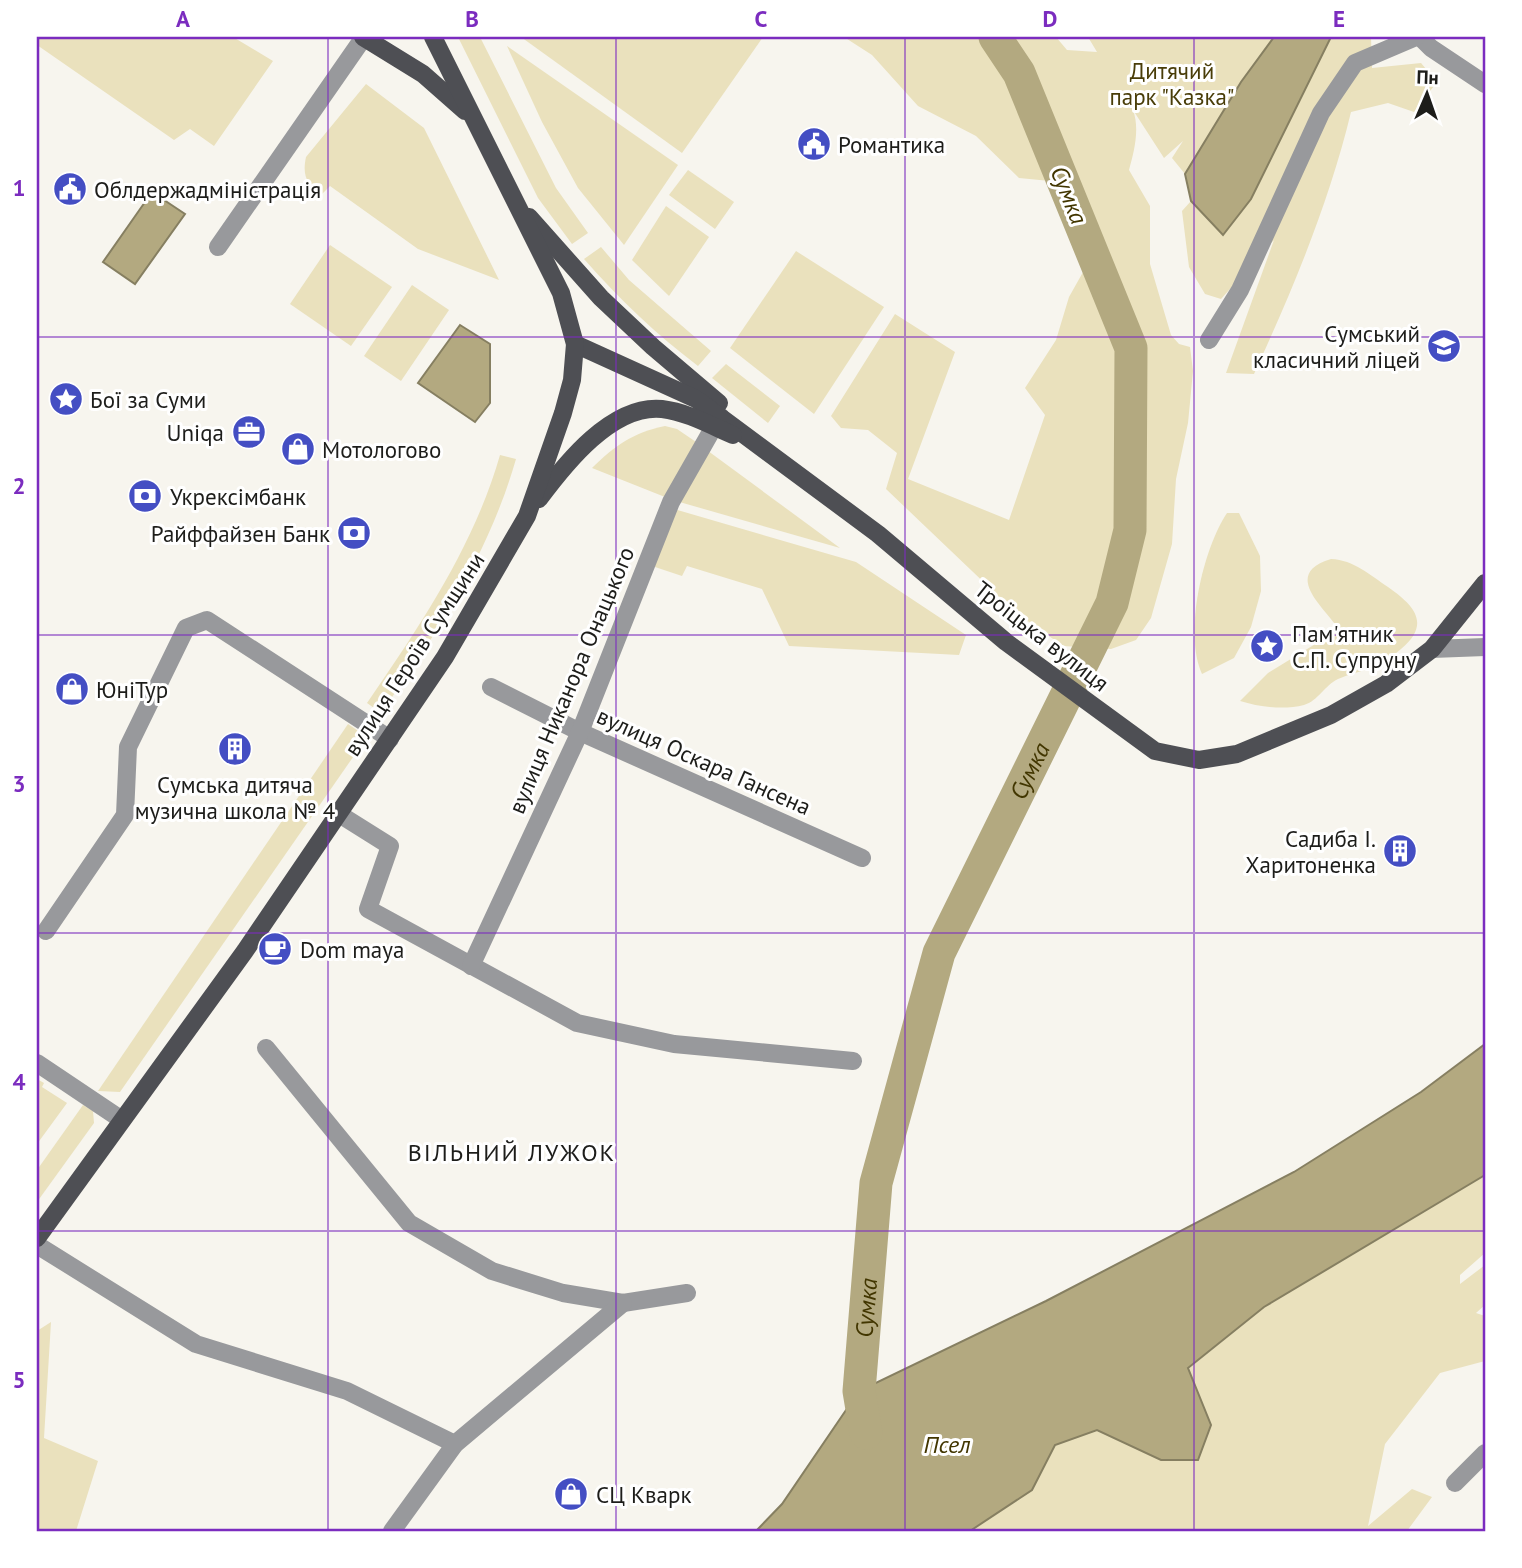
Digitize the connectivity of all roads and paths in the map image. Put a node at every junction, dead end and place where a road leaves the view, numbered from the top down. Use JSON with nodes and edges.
{"nodes":[{"id":1,"x":364,"y":37,"type":"edge"},
{"id":2,"x":433,"y":37,"type":"edge"},
{"id":3,"x":1418,"y":37,"type":"edge"},
{"id":4,"x":1485,"y":84,"type":"edge"},
{"id":5,"x":471,"y":117,"type":"junction"},
{"id":6,"x":514,"y":202,"type":"junction"},
{"id":7,"x":218,"y":247,"type":"dead end"},
{"id":8,"x":1209,"y":340,"type":"dead end"},
{"id":9,"x":575,"y":344,"type":"junction"},
{"id":10,"x":716,"y":421,"type":"junction"},
{"id":11,"x":756,"y":444,"type":"junction"},
{"id":12,"x":527,"y":516,"type":"junction"},
{"id":13,"x":1485,"y":583,"type":"edge"},
{"id":14,"x":1485,"y":647,"type":"edge"},
{"id":15,"x":1432,"y":649,"type":"junction"},
{"id":16,"x":491,"y":687,"type":"dead end"},
{"id":17,"x":580,"y":732,"type":"junction"},
{"id":18,"x":390,"y":739,"type":"junction"},
{"id":19,"x":339,"y":814,"type":"junction"},
{"id":20,"x":862,"y":858,"type":"dead end"},
{"id":21,"x":46,"y":930,"type":"dead end"},
{"id":22,"x":471,"y":966,"type":"junction"},
{"id":23,"x":266,"y":1048,"type":"dead end"},
{"id":24,"x":853,"y":1061,"type":"dead end"},
{"id":25,"x":37,"y":1063,"type":"edge"},
{"id":26,"x":122,"y":1120,"type":"junction"},
{"id":27,"x":37,"y":1238,"type":"edge"},
{"id":28,"x":37,"y":1245,"type":"edge"},
{"id":29,"x":687,"y":1293,"type":"dead end"},
{"id":30,"x":623,"y":1303,"type":"junction"},
{"id":31,"x":455,"y":1444,"type":"junction"},
{"id":32,"x":1485,"y":1453,"type":"edge"},
{"id":33,"x":1455,"y":1483,"type":"dead end"},
{"id":34,"x":392,"y":1531,"type":"edge"}],
"edges":[{"from":1,"to":5,"type":"main road"},
{"from":1,"to":7,"type":"street"},
{"from":2,"to":5,"type":"main road","name":"вулиця Героїв Сумщини"},
{"from":3,"to":4,"type":"street"},
{"from":3,"to":8,"type":"street"},
{"from":5,"to":6,"type":"main road","name":"вулиця Героїв Сумщини"},
{"from":6,"to":9,"type":"main road","name":"вулиця Героїв Сумщини"},
{"from":6,"to":11,"type":"main road"},
{"from":9,"to":10,"type":"main road","name":"Троїцька вулиця"},
{"from":9,"to":12,"type":"main road","name":"вулиця Героїв Сумщини"},
{"from":10,"to":11,"type":"main road","name":"Троїцька вулиця"},
{"from":10,"to":12,"type":"main road"},
{"from":10,"to":17,"type":"street","name":"вулиця Никанора Онацького"},
{"from":11,"to":15,"type":"main road","name":"Троїцька вулиця"},
{"from":12,"to":18,"type":"main road","name":"вулиця Героїв Сумщини"},
{"from":13,"to":15,"type":"main road","name":"Троїцька вулиця"},
{"from":14,"to":15,"type":"street"},
{"from":16,"to":17,"type":"street","name":"вулиця Оскара Гансена"},
{"from":17,"to":20,"type":"street","name":"вулиця Оскара Гансена"},
{"from":17,"to":22,"type":"street","name":"вулиця Никанора Онацького"},
{"from":18,"to":19,"type":"main road","name":"вулиця Героїв Сумщини"},
{"from":18,"to":21,"type":"street"},
{"from":19,"to":22,"type":"street"},
{"from":19,"to":26,"type":"main road","name":"вулиця Героїв Сумщини"},
{"from":22,"to":24,"type":"street"},
{"from":23,"to":30,"type":"street"},
{"from":25,"to":26,"type":"street"},
{"from":26,"to":27,"type":"main road","name":"вулиця Героїв Сумщини"},
{"from":28,"to":31,"type":"street"},
{"from":29,"to":30,"type":"street"},
{"from":30,"to":31,"type":"street"},
{"from":31,"to":34,"type":"street"},
{"from":32,"to":33,"type":"street"}]}
